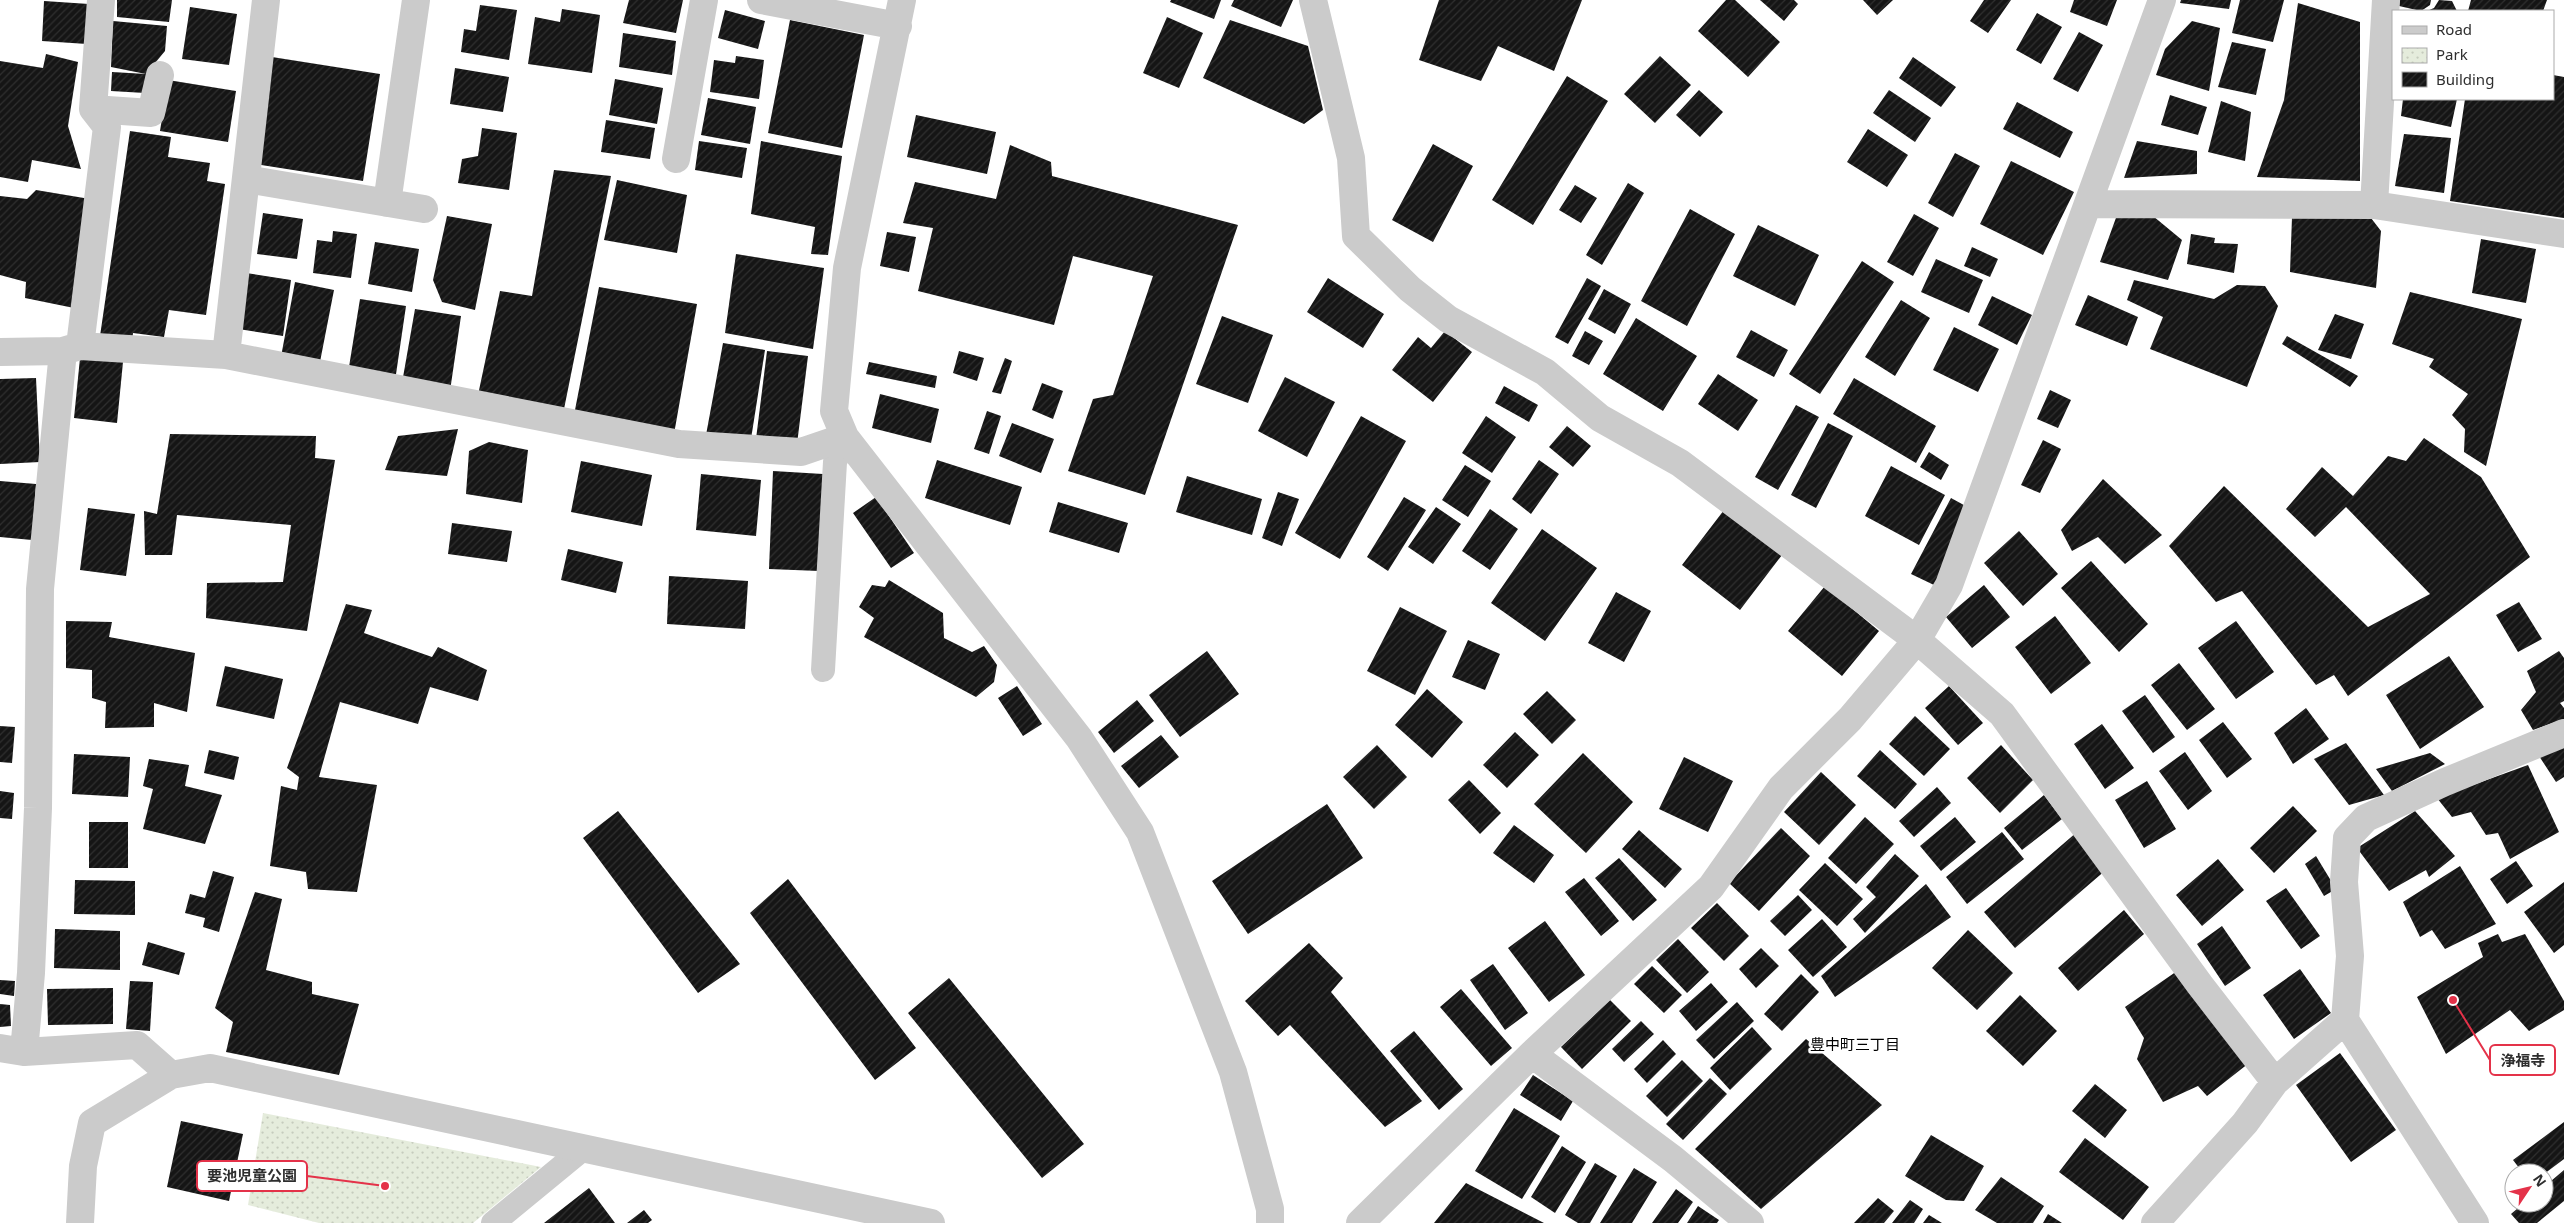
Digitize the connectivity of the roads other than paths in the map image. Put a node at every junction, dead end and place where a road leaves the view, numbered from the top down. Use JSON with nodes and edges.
{"nodes":[{"id":1,"x":101,"y":0,"type":"edge"},
{"id":2,"x":266,"y":0,"type":"edge"},
{"id":3,"x":416,"y":0,"type":"edge"},
{"id":4,"x":704,"y":0,"type":"edge"},
{"id":5,"x":761,"y":0,"type":"edge"},
{"id":6,"x":902,"y":0,"type":"edge"},
{"id":7,"x":1313,"y":0,"type":"edge"},
{"id":8,"x":2162,"y":0,"type":"edge"},
{"id":9,"x":2386,"y":0,"type":"edge"},
{"id":10,"x":898,"y":26,"type":"junction"},
{"id":11,"x":160,"y":75,"type":"dead end"},
{"id":12,"x":93,"y":110,"type":"junction"},
{"id":13,"x":676,"y":159,"type":"dead end"},
{"id":14,"x":246,"y":179,"type":"junction"},
{"id":15,"x":386,"y":203,"type":"junction"},
{"id":16,"x":2088,"y":204,"type":"junction"},
{"id":17,"x":2374,"y":205,"type":"junction"},
{"id":18,"x":424,"y":209,"type":"dead end"},
{"id":19,"x":2564,"y":234,"type":"edge"},
{"id":20,"x":71,"y":349,"type":"junction"},
{"id":21,"x":0,"y":352,"type":"edge"},
{"id":22,"x":226,"y":356,"type":"junction"},
{"id":23,"x":845,"y":436,"type":"junction"},
{"id":24,"x":1917,"y":640,"type":"junction"},
{"id":25,"x":823,"y":670,"type":"dead end"},
{"id":26,"x":2564,"y":733,"type":"edge"},
{"id":27,"x":2345,"y":1020,"type":"junction"},
{"id":28,"x":12,"y":1050,"type":"edge"},
{"id":29,"x":1532,"y":1054,"type":"junction"},
{"id":30,"x":171,"y":1075,"type":"junction"},
{"id":31,"x":2275,"y":1082,"type":"junction"},
{"id":32,"x":584,"y":1149,"type":"junction"},
{"id":33,"x":80,"y":1223,"type":"edge"},
{"id":34,"x":492,"y":1223,"type":"edge"},
{"id":35,"x":931,"y":1223,"type":"edge"},
{"id":36,"x":1270,"y":1223,"type":"edge"},
{"id":37,"x":1360,"y":1223,"type":"edge"},
{"id":38,"x":1750,"y":1223,"type":"edge"},
{"id":39,"x":2155,"y":1223,"type":"edge"},
{"id":40,"x":2475,"y":1223,"type":"edge"}],
"edges":[{"from":1,"to":12,"type":"street"},
{"from":2,"to":14,"type":"street"},
{"from":3,"to":15,"type":"street"},
{"from":4,"to":13,"type":"street"},
{"from":5,"to":10,"type":"street"},
{"from":6,"to":10,"type":"street"},
{"from":7,"to":24,"type":"street"},
{"from":8,"to":16,"type":"street"},
{"from":9,"to":17,"type":"street"},
{"from":10,"to":23,"type":"street"},
{"from":11,"to":12,"type":"street"},
{"from":12,"to":20,"type":"street"},
{"from":14,"to":15,"type":"street"},
{"from":14,"to":22,"type":"street"},
{"from":15,"to":18,"type":"street"},
{"from":16,"to":17,"type":"street"},
{"from":16,"to":24,"type":"street"},
{"from":17,"to":19,"type":"street"},
{"from":20,"to":21,"type":"street"},
{"from":20,"to":22,"type":"street"},
{"from":20,"to":28,"type":"street"},
{"from":22,"to":23,"type":"street"},
{"from":23,"to":25,"type":"lane"},
{"from":23,"to":36,"type":"street"},
{"from":24,"to":29,"type":"street"},
{"from":24,"to":31,"type":"street"},
{"from":26,"to":27,"type":"street"},
{"from":27,"to":31,"type":"street"},
{"from":27,"to":40,"type":"street"},
{"from":28,"to":30,"type":"street"},
{"from":29,"to":37,"type":"street"},
{"from":29,"to":38,"type":"street"},
{"from":30,"to":32,"type":"street"},
{"from":30,"to":33,"type":"street"},
{"from":31,"to":39,"type":"street"},
{"from":32,"to":34,"type":"lane"},
{"from":32,"to":35,"type":"street"}]}
